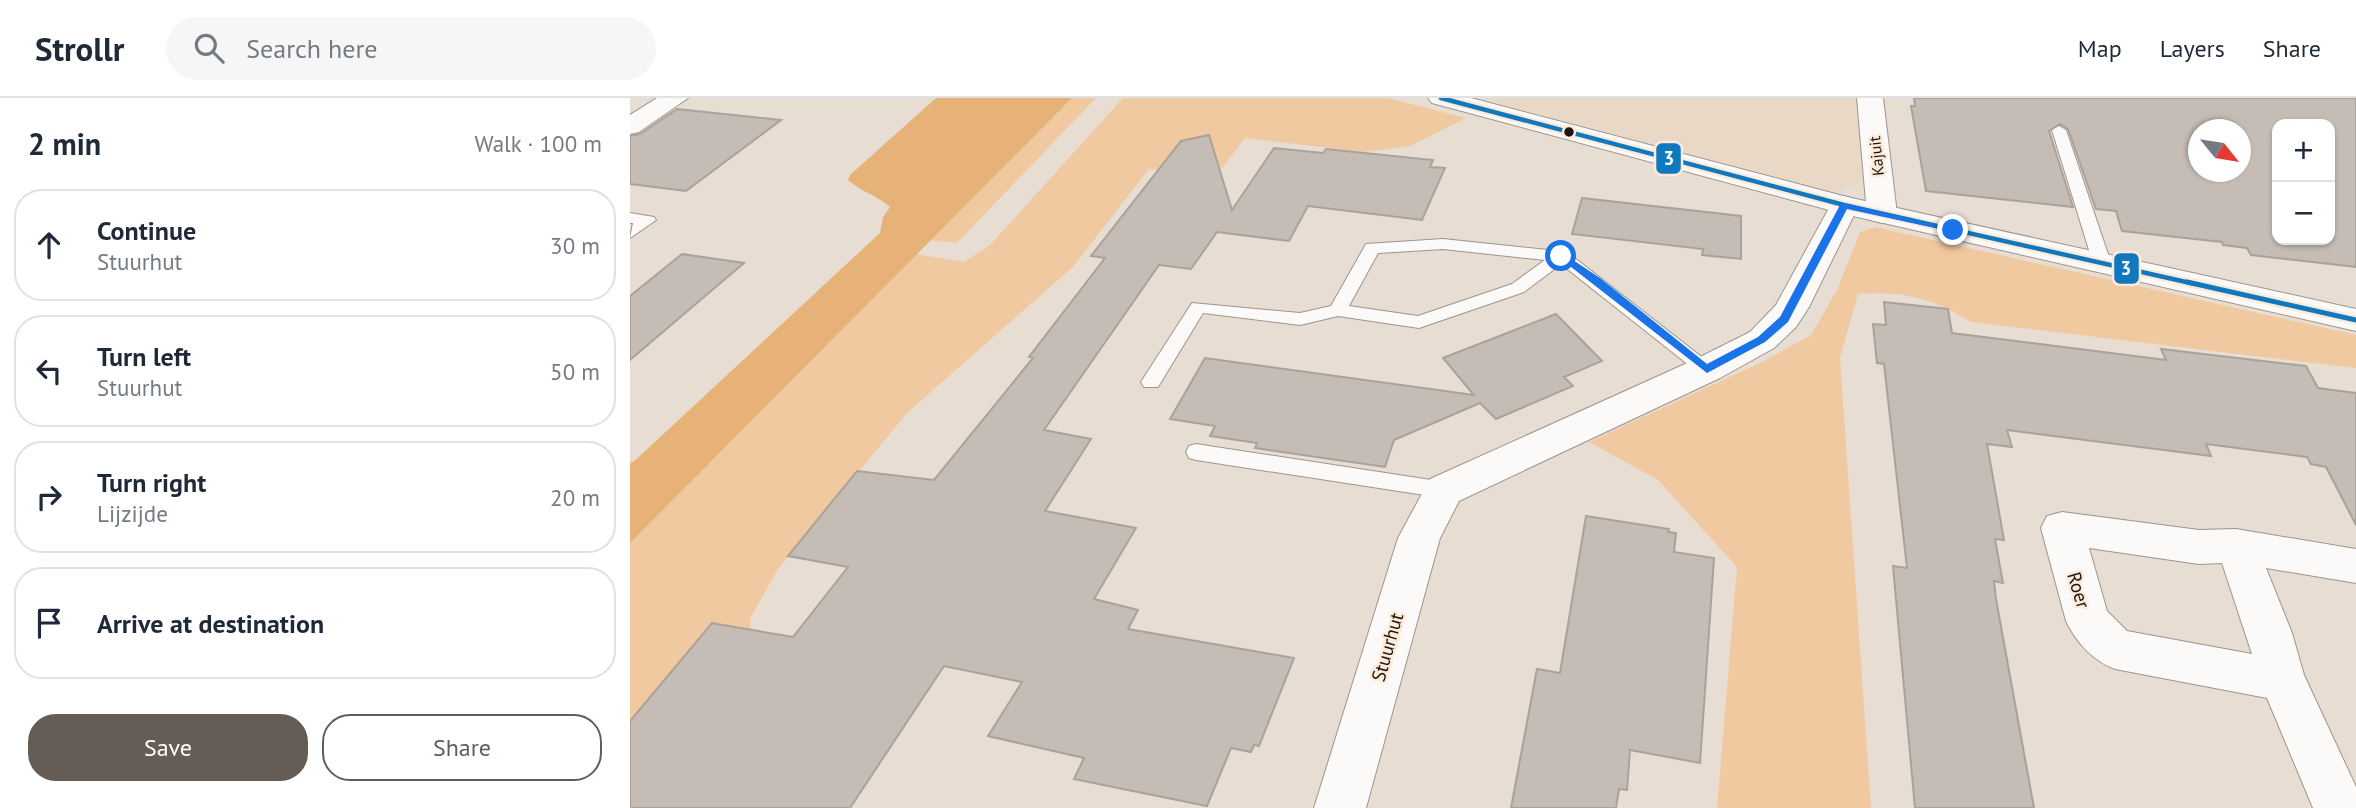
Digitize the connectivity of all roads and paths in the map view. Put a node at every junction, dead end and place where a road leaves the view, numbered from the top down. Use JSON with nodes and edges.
{"nodes":[{"id":1,"x":674,"y":98,"type":"edge"},
{"id":2,"x":1441,"y":98,"type":"edge"},
{"id":3,"x":1870,"y":98,"type":"edge"},
{"id":4,"x":630,"y":126,"type":"edge"},
{"id":5,"x":2059,"y":130,"type":"dead end"},
{"id":6,"x":1844,"y":205,"type":"junction"},
{"id":7,"x":1882,"y":214,"type":"junction"},
{"id":8,"x":630,"y":218,"type":"edge"},
{"id":9,"x":630,"y":233,"type":"edge"},
{"id":10,"x":1561,"y":256,"type":"junction"},
{"id":11,"x":2102,"y":263,"type":"junction"},
{"id":12,"x":1338,"y":310,"type":"junction"},
{"id":13,"x":2356,"y":320,"type":"edge"},
{"id":14,"x":1707,"y":369,"type":"junction"},
{"id":15,"x":1151,"y":382,"type":"dead end"},
{"id":16,"x":1196,"y":453,"type":"dead end"},
{"id":17,"x":1444,"y":490,"type":"junction"},
{"id":18,"x":2236,"y":546,"type":"junction"},
{"id":19,"x":2356,"y":566,"type":"edge"},
{"id":20,"x":2282,"y":680,"type":"junction"},
{"id":21,"x":1340,"y":808,"type":"edge"},
{"id":22,"x":2339,"y":808,"type":"edge"}],
"edges":[{"from":1,"to":4,"type":"street"},
{"from":2,"to":6,"type":"street"},
{"from":3,"to":7,"type":"street","name":"Kajuit"},
{"from":5,"to":11,"type":"lane"},
{"from":6,"to":7,"type":"street"},
{"from":6,"to":14,"type":"street"},
{"from":7,"to":11,"type":"street"},
{"from":8,"to":9,"type":"lane"},
{"from":10,"to":12,"type":"lane"},
{"from":10,"to":12,"type":"lane"},
{"from":10,"to":14,"type":"lane"},
{"from":11,"to":13,"type":"street"},
{"from":12,"to":15,"type":"lane"},
{"from":14,"to":17,"type":"street"},
{"from":16,"to":17,"type":"lane"},
{"from":17,"to":21,"type":"street","name":"Stuurhut"},
{"from":18,"to":19,"type":"street","name":"Roer"},
{"from":18,"to":20,"type":"street"},
{"from":18,"to":20,"type":"street","name":"Roer"},
{"from":20,"to":22,"type":"street"}]}
